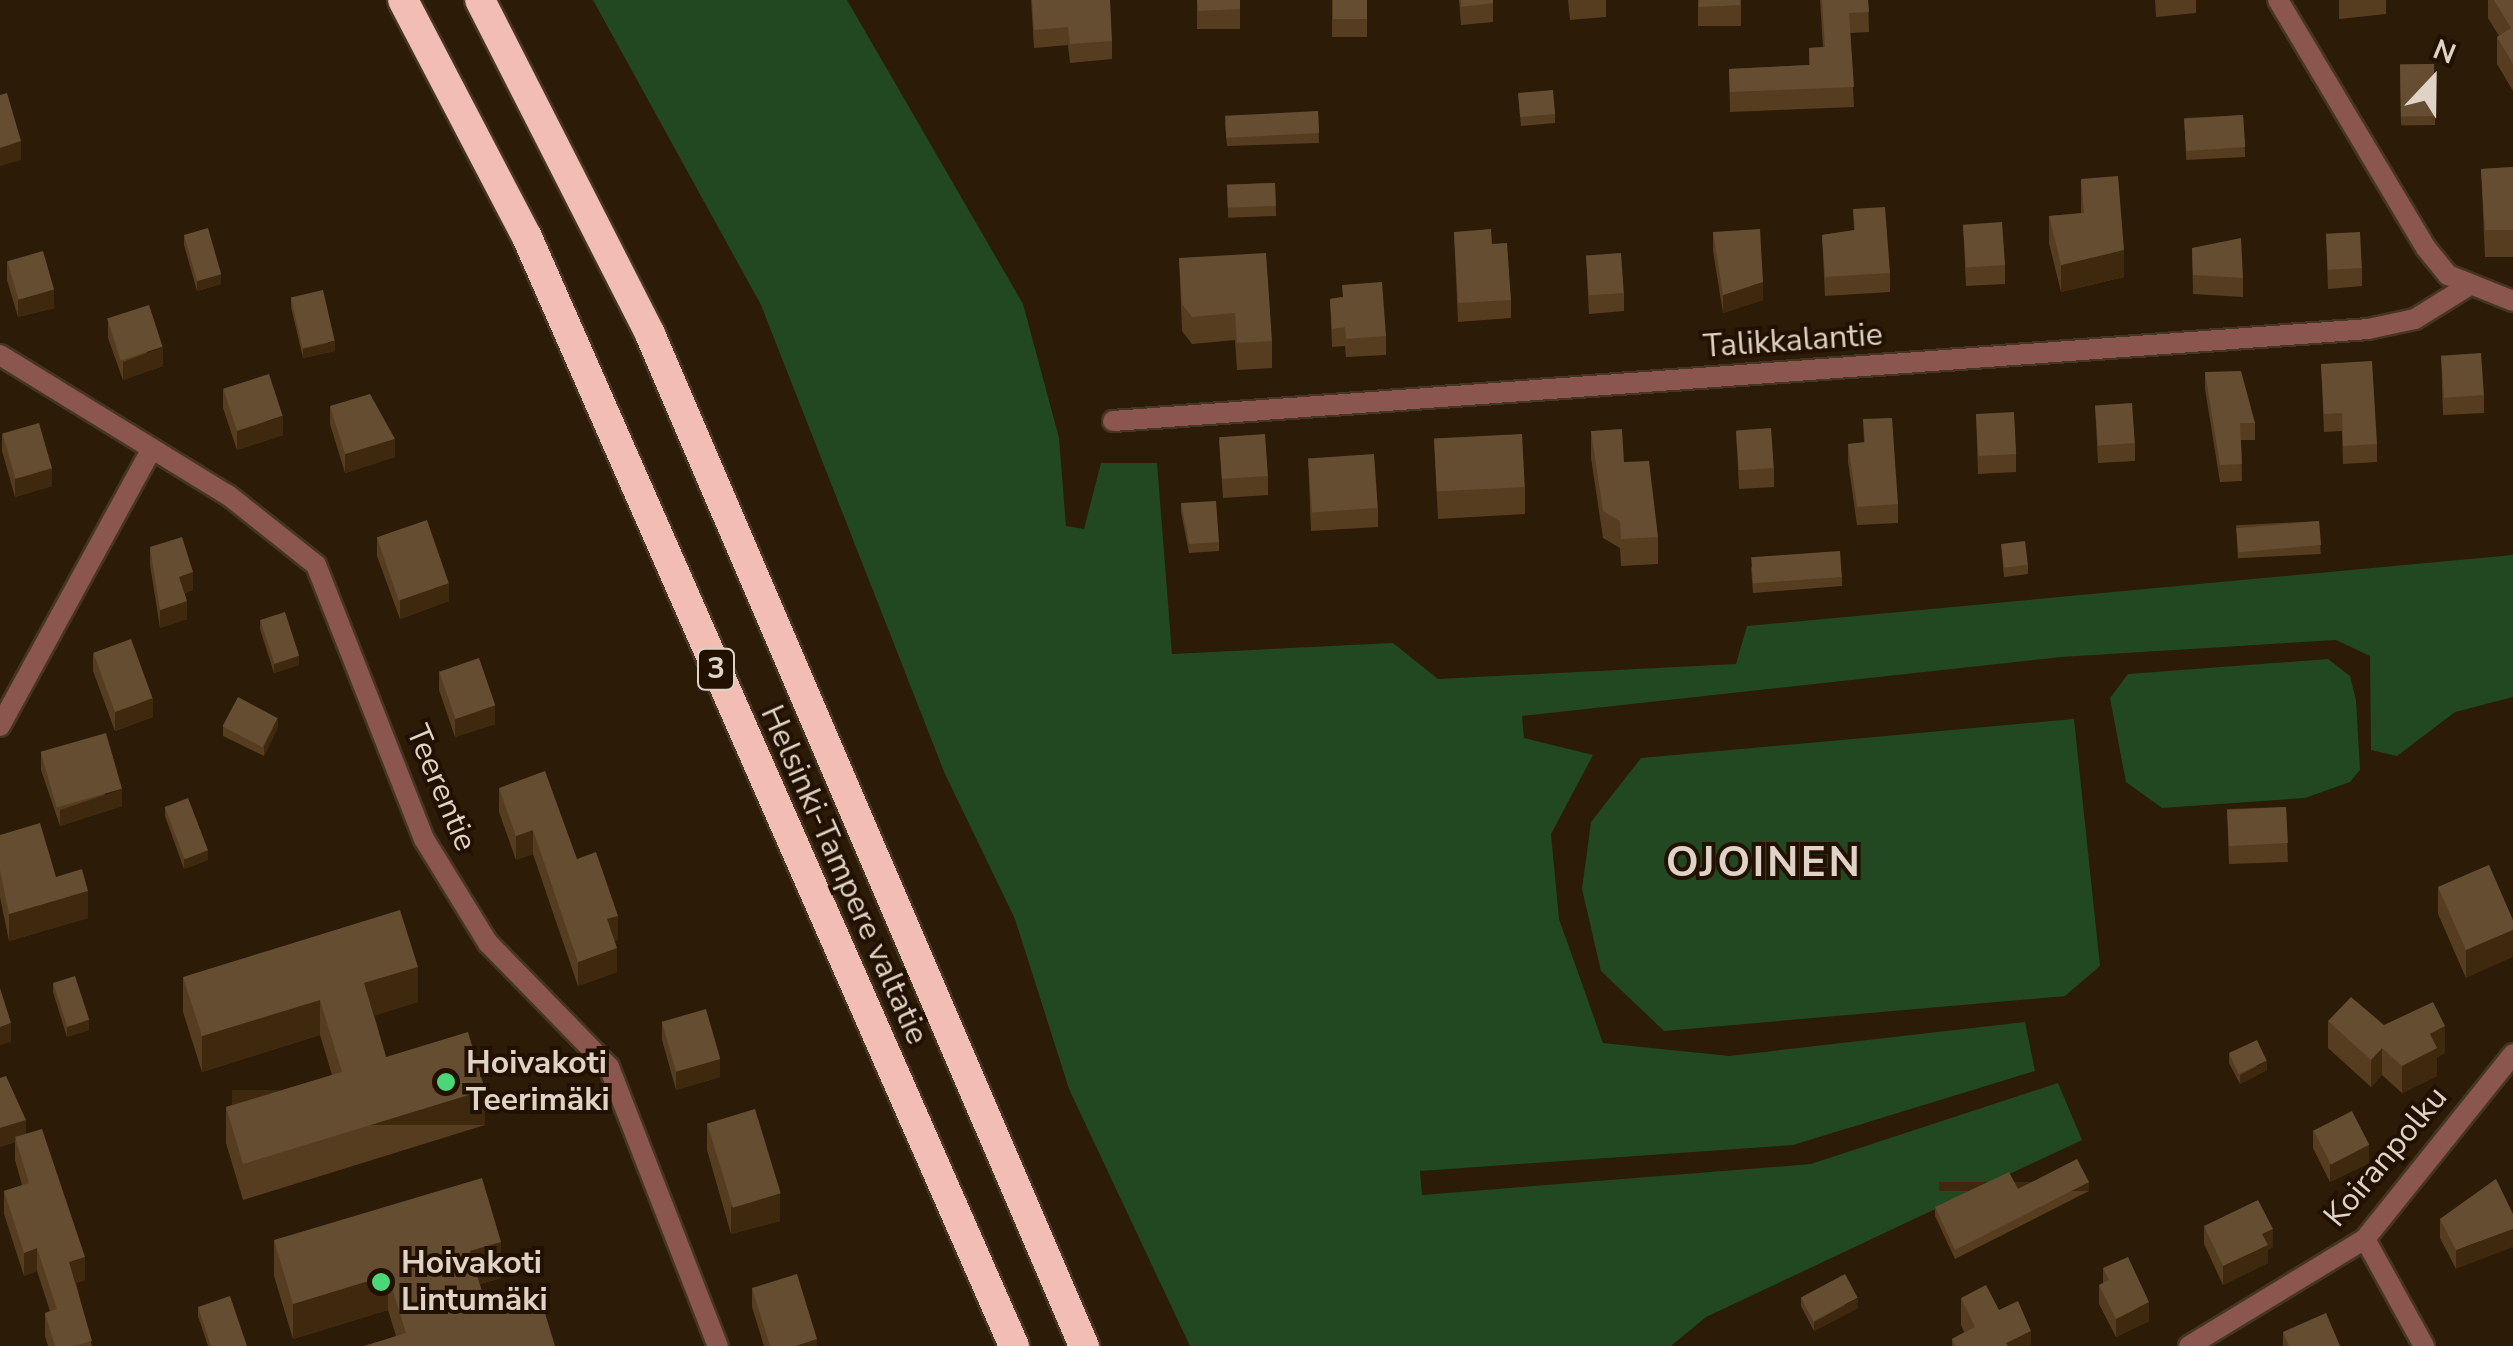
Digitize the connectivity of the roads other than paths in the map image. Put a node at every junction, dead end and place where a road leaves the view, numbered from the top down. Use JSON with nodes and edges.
{"nodes":[{"id":1,"x":402,"y":0,"type":"edge"},
{"id":2,"x":480,"y":0,"type":"edge"},
{"id":3,"x":2278,"y":0,"type":"edge"},
{"id":4,"x":2468,"y":286,"type":"junction"},
{"id":5,"x":2513,"y":301,"type":"edge"},
{"id":6,"x":0,"y":354,"type":"edge"},
{"id":7,"x":1113,"y":421,"type":"dead end"},
{"id":8,"x":151,"y":450,"type":"junction"},
{"id":9,"x":0,"y":726,"type":"edge"},
{"id":10,"x":2513,"y":1054,"type":"edge"},
{"id":11,"x":2364,"y":1239,"type":"junction"},
{"id":12,"x":718,"y":1346,"type":"edge"},
{"id":13,"x":1014,"y":1346,"type":"edge"},
{"id":14,"x":1084,"y":1346,"type":"edge"},
{"id":15,"x":2189,"y":1346,"type":"edge"},
{"id":16,"x":2424,"y":1346,"type":"edge"}],
"edges":[{"from":1,"to":13,"type":"highway","name":"Helsinki-Tampere valtatie","number":"3"},
{"from":2,"to":14,"type":"highway","name":"Helsinki-Tampere valtatie","number":"3"},
{"from":3,"to":4,"type":"street"},
{"from":4,"to":5,"type":"street"},
{"from":4,"to":7,"type":"street","name":"Talikkalantie"},
{"from":6,"to":8,"type":"street","name":"Teerentie"},
{"from":8,"to":9,"type":"street"},
{"from":8,"to":12,"type":"street","name":"Teerentie"},
{"from":10,"to":11,"type":"street","name":"Koiranpolku"},
{"from":11,"to":15,"type":"street","name":"Koiranpolku"},
{"from":11,"to":16,"type":"street"}]}
